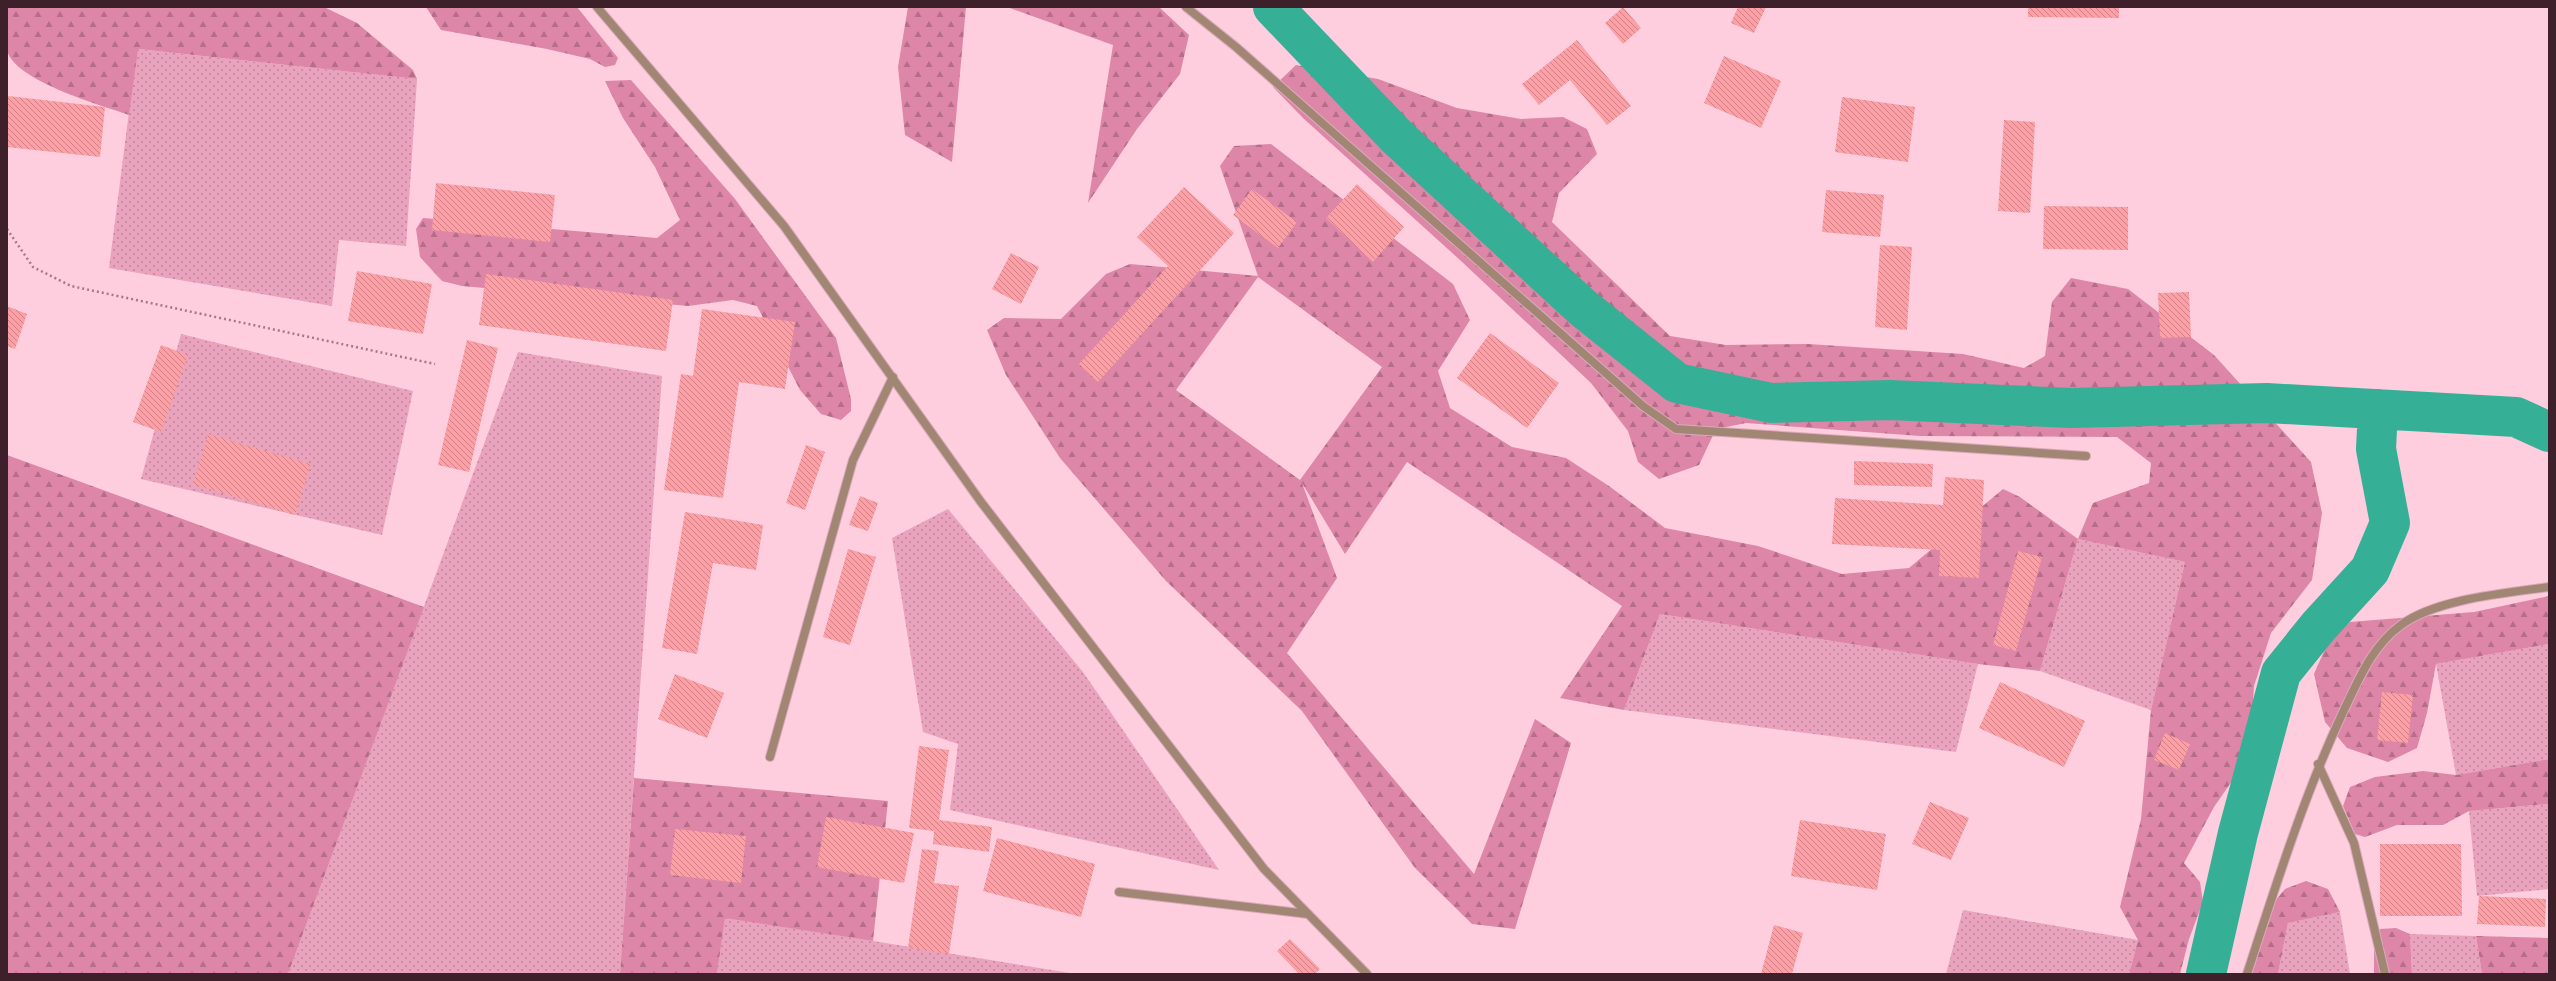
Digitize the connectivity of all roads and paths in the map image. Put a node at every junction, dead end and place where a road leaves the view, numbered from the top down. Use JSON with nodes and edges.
{"nodes":[{"id":1,"x":597,"y":7,"type":"edge"},
{"id":2,"x":1186,"y":7,"type":"edge"},
{"id":3,"x":7,"y":229,"type":"edge"},
{"id":4,"x":435,"y":364,"type":"dead end"},
{"id":5,"x":893,"y":377,"type":"junction"},
{"id":6,"x":2086,"y":456,"type":"dead end"},
{"id":7,"x":2549,"y":587,"type":"edge"},
{"id":8,"x":770,"y":758,"type":"dead end"},
{"id":9,"x":2318,"y":764,"type":"junction"},
{"id":10,"x":1119,"y":892,"type":"dead end"},
{"id":11,"x":1308,"y":914,"type":"junction"},
{"id":12,"x":1368,"y":974,"type":"edge"},
{"id":13,"x":2247,"y":974,"type":"edge"},
{"id":14,"x":2385,"y":974,"type":"edge"}],
"edges":[{"from":1,"to":5,"type":"lane"},
{"from":2,"to":6,"type":"lane"},
{"from":3,"to":4,"type":"path"},
{"from":5,"to":8,"type":"lane"},
{"from":5,"to":11,"type":"lane"},
{"from":7,"to":9,"type":"lane"},
{"from":9,"to":13,"type":"lane"},
{"from":9,"to":14,"type":"lane"},
{"from":10,"to":11,"type":"lane"},
{"from":11,"to":12,"type":"lane"}]}
